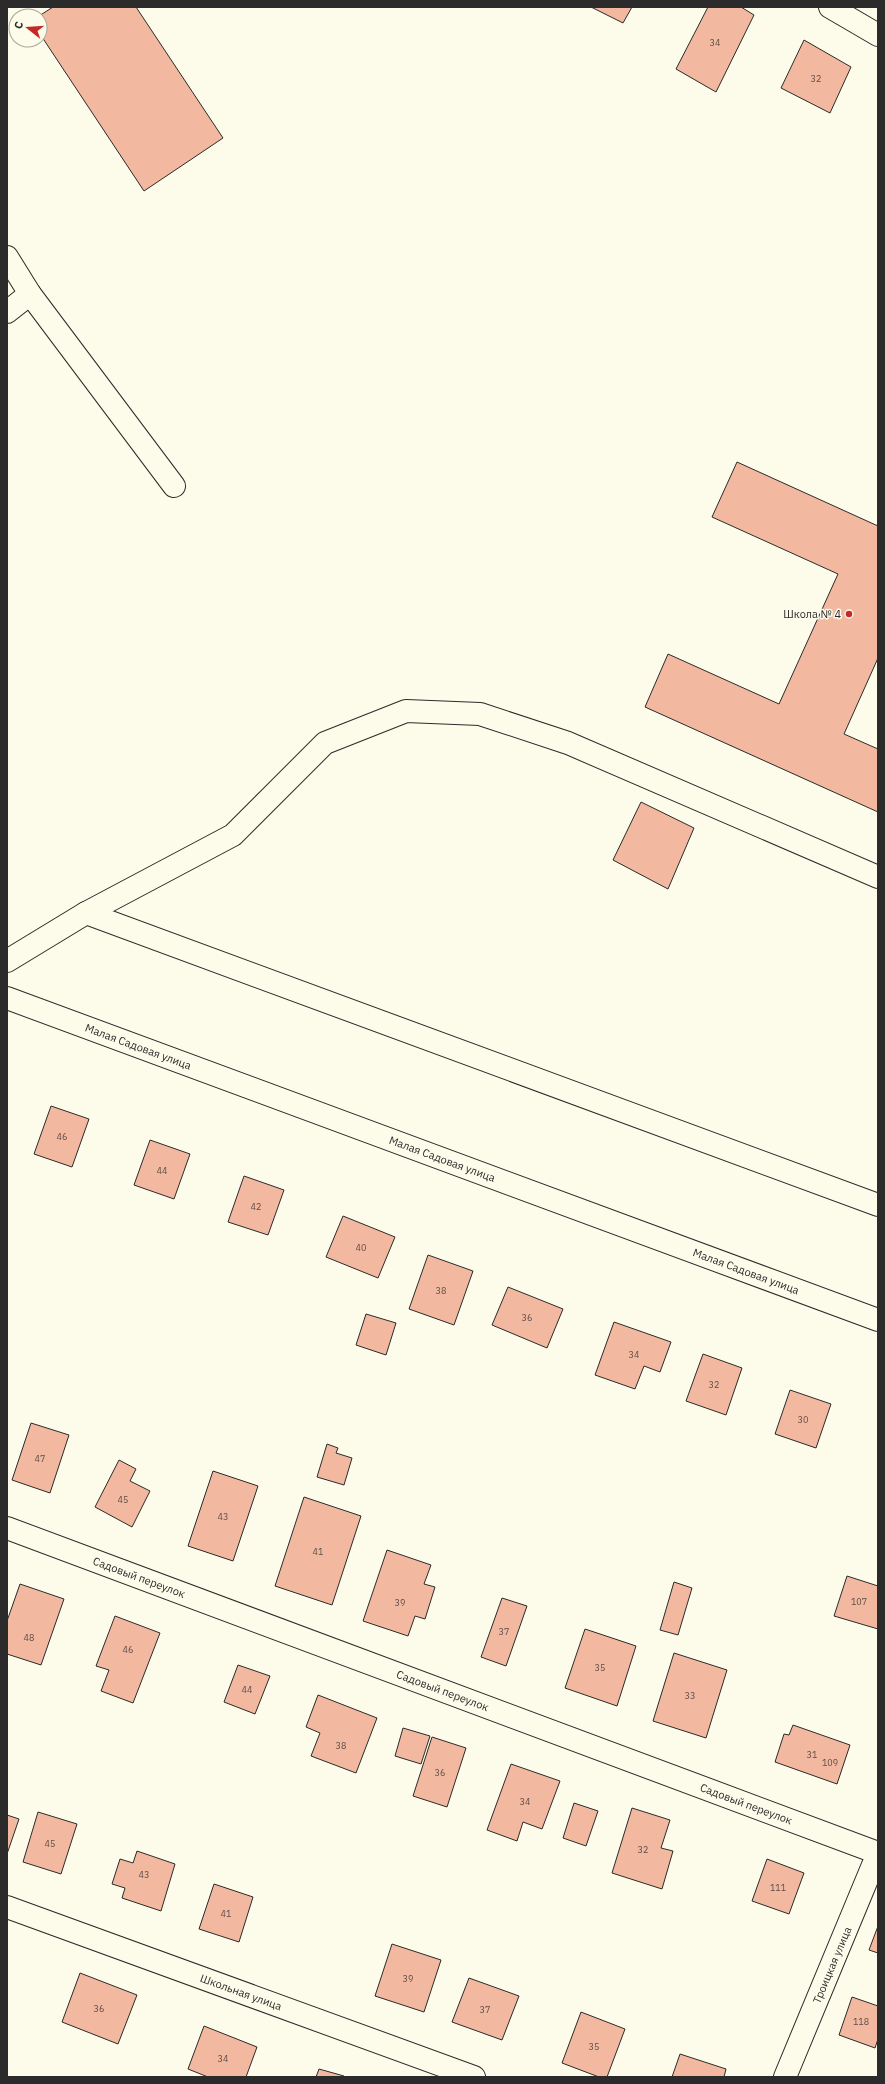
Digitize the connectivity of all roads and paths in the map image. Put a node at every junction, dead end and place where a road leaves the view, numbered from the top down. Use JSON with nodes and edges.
{"nodes":[{"id":1,"x":830,"y":7,"type":"edge"},
{"id":2,"x":878,"y":35,"type":"edge"},
{"id":3,"x":7,"y":257,"type":"edge"},
{"id":4,"x":30,"y":294,"type":"junction"},
{"id":5,"x":7,"y":312,"type":"edge"},
{"id":6,"x":174,"y":486,"type":"dead end"},
{"id":7,"x":878,"y":877,"type":"edge"},
{"id":8,"x":86,"y":913,"type":"junction"},
{"id":9,"x":7,"y":962,"type":"edge"},
{"id":10,"x":7,"y":998,"type":"edge"},
{"id":11,"x":878,"y":1205,"type":"edge"},
{"id":12,"x":878,"y":1320,"type":"edge"},
{"id":13,"x":7,"y":1528,"type":"edge"},
{"id":14,"x":878,"y":1853,"type":"edge"},
{"id":15,"x":7,"y":1907,"type":"edge"},
{"id":16,"x":474,"y":2077,"type":"edge"},
{"id":17,"x":785,"y":2077,"type":"edge"}],
"edges":[{"from":1,"to":2,"type":"street"},
{"from":3,"to":4,"type":"street"},
{"from":4,"to":5,"type":"street"},
{"from":4,"to":6,"type":"street"},
{"from":7,"to":8,"type":"street"},
{"from":8,"to":9,"type":"street"},
{"from":8,"to":11,"type":"street"},
{"from":10,"to":12,"type":"street","name":"Малая Садовая улица"},
{"from":13,"to":14,"type":"street","name":"Садовый переулок"},
{"from":14,"to":17,"type":"street","name":"Троицкая улица"},
{"from":15,"to":16,"type":"street","name":"Школьная улица"}]}
